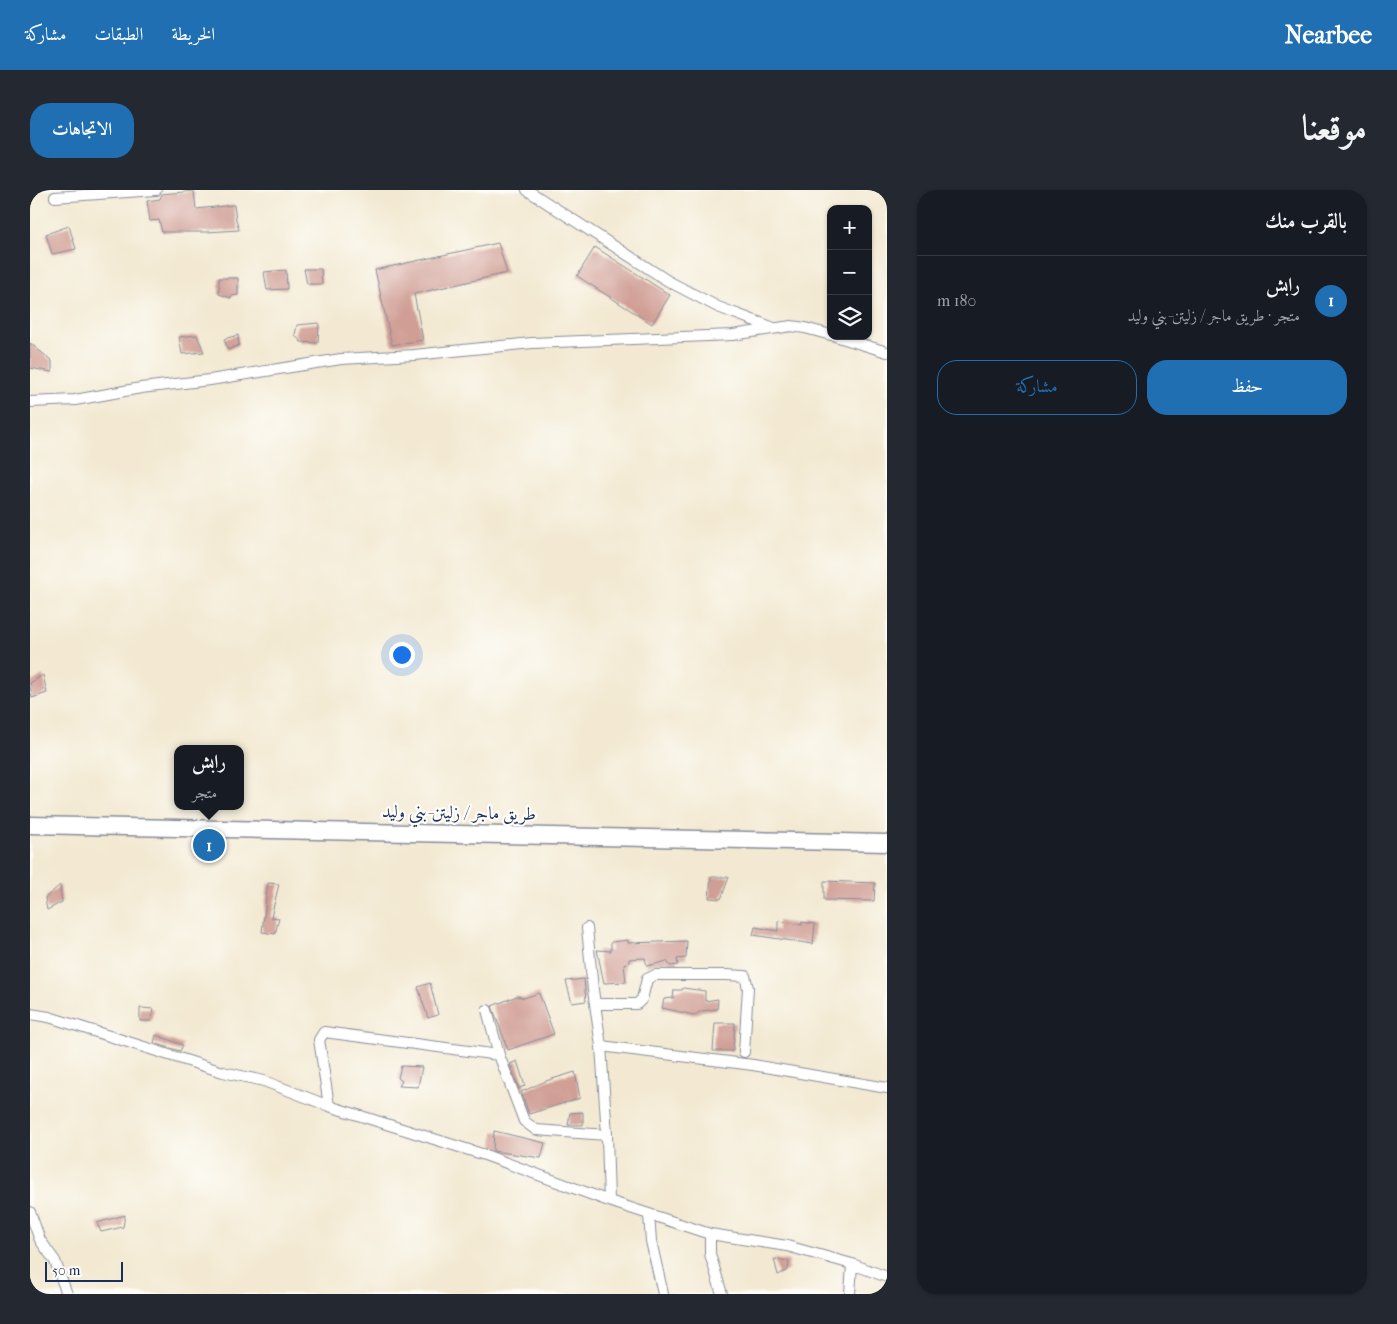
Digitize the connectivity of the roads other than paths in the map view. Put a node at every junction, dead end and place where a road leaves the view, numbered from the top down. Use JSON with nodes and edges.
{"nodes":[{"id":1,"x":156,"y":190,"type":"edge"},
{"id":2,"x":533,"y":192,"type":"edge"},
{"id":3,"x":55,"y":197,"type":"dead end"},
{"id":4,"x":775,"y":328,"type":"junction"},
{"id":5,"x":827,"y":334,"type":"edge"},
{"id":6,"x":848,"y":340,"type":"edge"},
{"id":7,"x":887,"y":352,"type":"edge"},
{"id":8,"x":30,"y":402,"type":"edge"},
{"id":9,"x":30,"y":825,"type":"edge"},
{"id":10,"x":887,"y":843,"type":"edge"},
{"id":11,"x":586,"y":928,"type":"dead end"},
{"id":12,"x":595,"y":1004,"type":"junction"},
{"id":13,"x":487,"y":1010,"type":"dead end"},
{"id":14,"x":30,"y":1014,"type":"edge"},
{"id":15,"x":601,"y":1046,"type":"junction"},
{"id":16,"x":744,"y":1052,"type":"dead end"},
{"id":17,"x":500,"y":1055,"type":"junction"},
{"id":18,"x":887,"y":1088,"type":"edge"},
{"id":19,"x":329,"y":1106,"type":"junction"},
{"id":20,"x":607,"y":1135,"type":"junction"},
{"id":21,"x":609,"y":1201,"type":"junction"},
{"id":22,"x":30,"y":1212,"type":"edge"},
{"id":23,"x":649,"y":1215,"type":"junction"},
{"id":24,"x":710,"y":1234,"type":"junction"},
{"id":25,"x":852,"y":1264,"type":"junction"},
{"id":26,"x":887,"y":1277,"type":"edge"},
{"id":27,"x":67,"y":1294,"type":"edge"},
{"id":28,"x":662,"y":1294,"type":"edge"},
{"id":29,"x":722,"y":1294,"type":"edge"},
{"id":30,"x":850,"y":1294,"type":"edge"}],
"edges":[{"from":1,"to":3,"type":"street"},
{"from":2,"to":4,"type":"street"},
{"from":4,"to":5,"type":"street"},
{"from":4,"to":8,"type":"street"},
{"from":6,"to":7,"type":"street"},
{"from":9,"to":10,"type":"highway","name":"طريق ماجر / زليتن-بني وليد"},
{"from":11,"to":12,"type":"street"},
{"from":12,"to":15,"type":"street"},
{"from":12,"to":16,"type":"street"},
{"from":13,"to":17,"type":"street"},
{"from":14,"to":19,"type":"street"},
{"from":15,"to":18,"type":"street"},
{"from":15,"to":20,"type":"street"},
{"from":17,"to":19,"type":"street"},
{"from":17,"to":20,"type":"street"},
{"from":19,"to":21,"type":"street"},
{"from":20,"to":21,"type":"street"},
{"from":21,"to":23,"type":"street"},
{"from":22,"to":27,"type":"street"},
{"from":23,"to":24,"type":"street"},
{"from":23,"to":28,"type":"street"},
{"from":24,"to":25,"type":"street"},
{"from":24,"to":29,"type":"street"},
{"from":25,"to":26,"type":"street"},
{"from":25,"to":30,"type":"street"}]}
